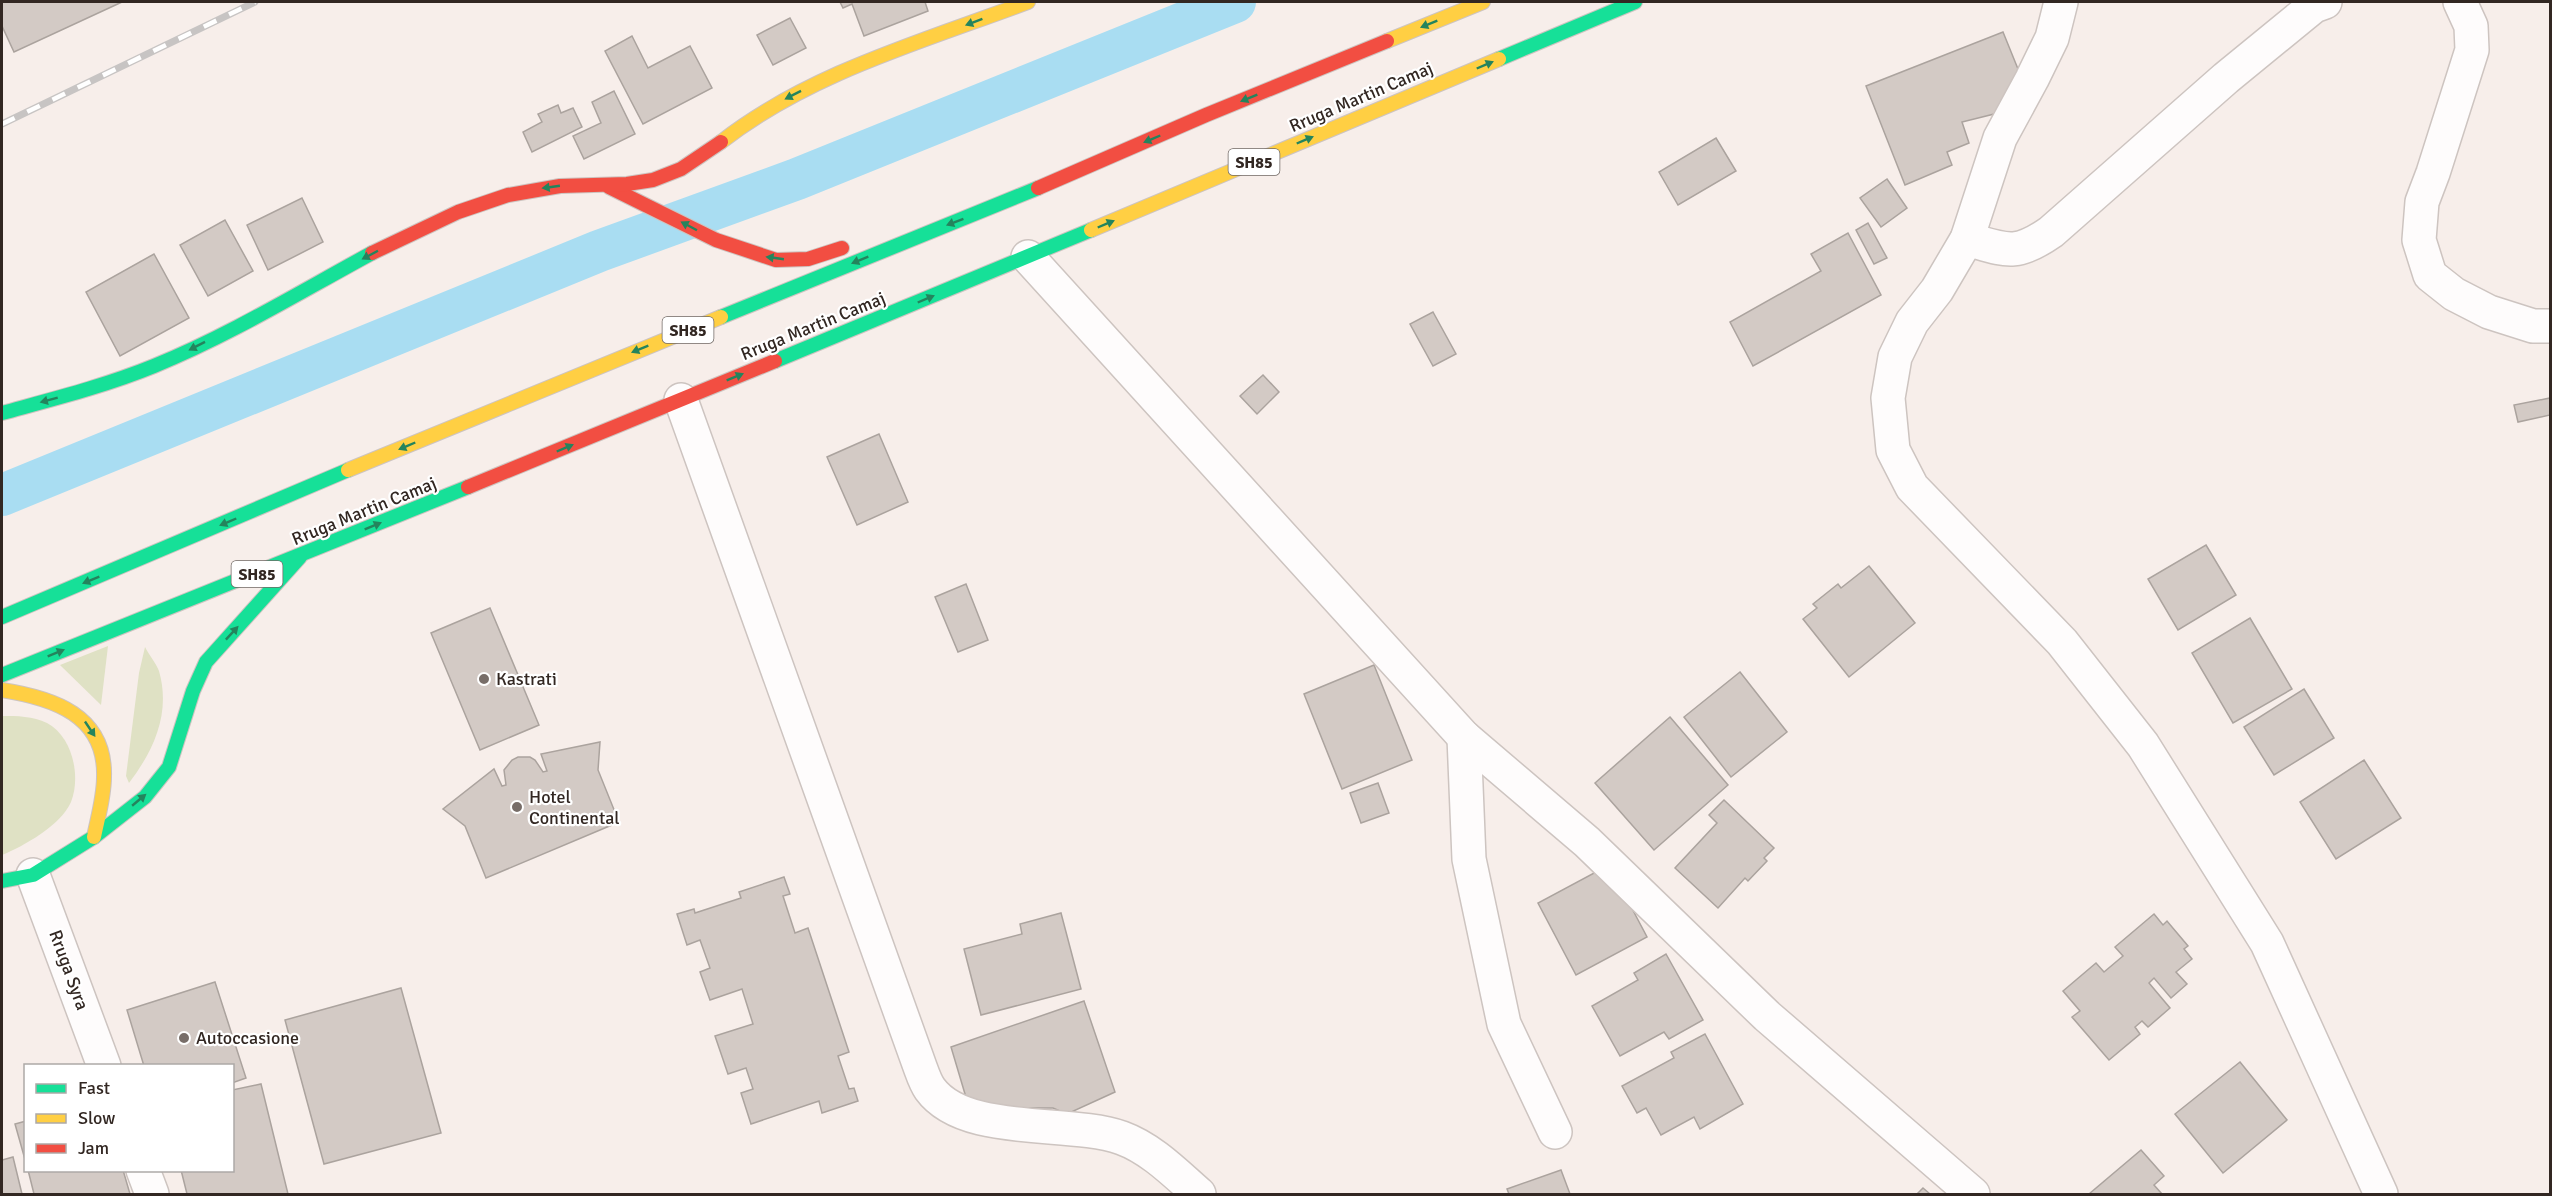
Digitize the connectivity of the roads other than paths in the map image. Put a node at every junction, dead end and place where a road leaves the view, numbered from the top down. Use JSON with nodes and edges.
{"nodes":[{"id":1,"x":1028,"y":2,"type":"edge"},
{"id":2,"x":1483,"y":2,"type":"edge"},
{"id":3,"x":1635,"y":2,"type":"edge"},
{"id":4,"x":2061,"y":2,"type":"edge"},
{"id":5,"x":2325,"y":2,"type":"edge"},
{"id":6,"x":2460,"y":2,"type":"edge"},
{"id":7,"x":609,"y":187,"type":"junction"},
{"id":8,"x":914,"y":238,"type":"junction"},
{"id":9,"x":878,"y":239,"type":"dead end"},
{"id":10,"x":1967,"y":239,"type":"junction"},
{"id":11,"x":856,"y":242,"type":"dead end"},
{"id":12,"x":1028,"y":257,"type":"junction"},
{"id":13,"x":2550,"y":326,"type":"edge"},
{"id":14,"x":681,"y":400,"type":"junction"},
{"id":15,"x":2,"y":413,"type":"edge"},
{"id":16,"x":300,"y":557,"type":"junction"},
{"id":17,"x":2,"y":617,"type":"edge"},
{"id":18,"x":2,"y":675,"type":"edge"},
{"id":19,"x":2,"y":690,"type":"edge"},
{"id":20,"x":1464,"y":737,"type":"junction"},
{"id":21,"x":94,"y":837,"type":"junction"},
{"id":22,"x":33,"y":875,"type":"junction"},
{"id":23,"x":2,"y":881,"type":"edge"},
{"id":24,"x":104,"y":1064,"type":"edge"},
{"id":25,"x":1555,"y":1132,"type":"dead end"},
{"id":26,"x":144,"y":1172,"type":"edge"},
{"id":27,"x":152,"y":1194,"type":"edge"},
{"id":28,"x":1199,"y":1194,"type":"edge"},
{"id":29,"x":1973,"y":1194,"type":"edge"},
{"id":30,"x":2381,"y":1194,"type":"edge"}],
"edges":[{"from":1,"to":7,"type":"main road","one_way":true},
{"from":2,"to":8,"type":"main road","number":"SH85","one_way":true},
{"from":12,"to":3,"type":"main road","name":"Rruga Martin Camaj","number":"SH85","one_way":true},
{"from":4,"to":10,"type":"street"},
{"from":5,"to":10,"type":"street"},
{"from":6,"to":13,"type":"street"},
{"from":11,"to":7,"type":"main road","one_way":true},
{"from":7,"to":15,"type":"main road","one_way":true},
{"from":8,"to":9,"type":"main road"},
{"from":8,"to":17,"type":"main road","number":"SH85","one_way":true},
{"from":10,"to":30,"type":"street"},
{"from":14,"to":12,"type":"main road","name":"Rruga Martin Camaj","number":"SH85","one_way":true},
{"from":12,"to":20,"type":"street"},
{"from":16,"to":14,"type":"main road","name":"Rruga Martin Camaj","number":"SH85","one_way":true},
{"from":14,"to":28,"type":"street"},
{"from":18,"to":16,"type":"main road","name":"Rruga Martin Camaj","number":"SH85","one_way":true},
{"from":21,"to":16,"type":"main road","one_way":true},
{"from":19,"to":21,"type":"main road","one_way":true},
{"from":20,"to":25,"type":"street"},
{"from":20,"to":29,"type":"street"},
{"from":21,"to":22,"type":"main road"},
{"from":22,"to":23,"type":"main road"},
{"from":22,"to":24,"type":"street","name":"Rruga Syra"},
{"from":26,"to":27,"type":"street"}]}
